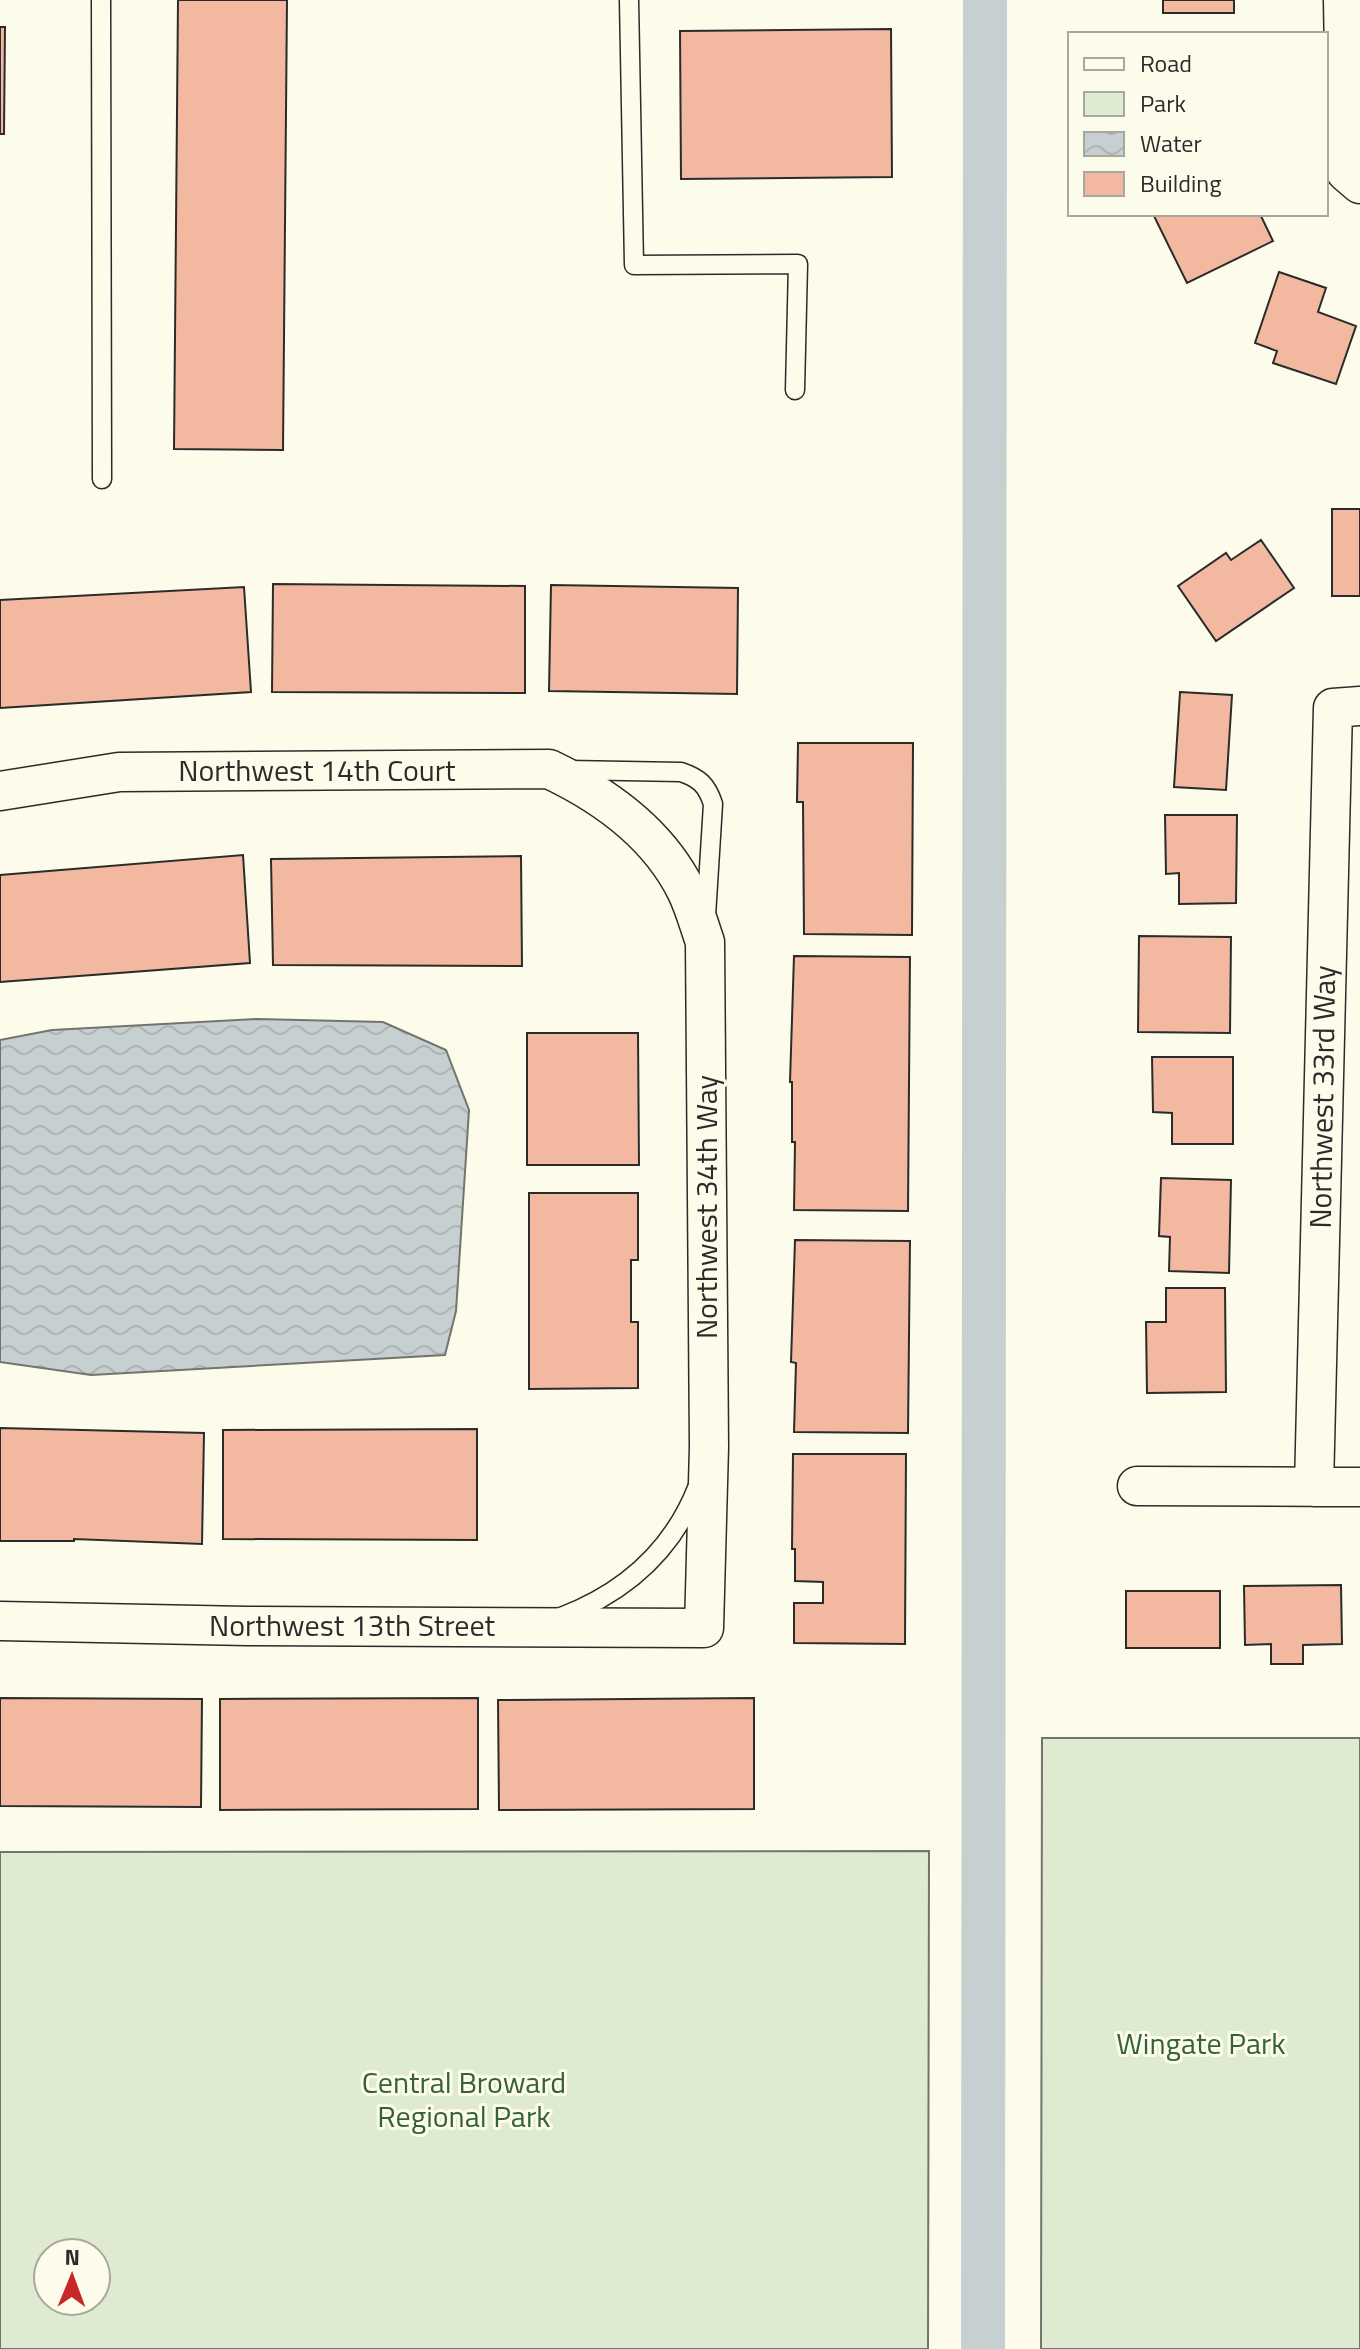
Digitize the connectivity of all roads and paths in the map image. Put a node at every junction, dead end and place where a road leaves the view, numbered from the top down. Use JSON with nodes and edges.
{"nodes":[{"id":1,"x":101,"y":0,"type":"edge"},
{"id":2,"x":629,"y":0,"type":"edge"},
{"id":3,"x":1343,"y":0,"type":"edge"},
{"id":4,"x":1353,"y":178,"type":"edge"},
{"id":5,"x":795,"y":390,"type":"dead end"},
{"id":6,"x":102,"y":479,"type":"dead end"},
{"id":7,"x":1346,"y":707,"type":"edge"},
{"id":8,"x":549,"y":769,"type":"junction"},
{"id":9,"x":0,"y":791,"type":"edge"},
{"id":10,"x":623,"y":813,"type":"joint"},
{"id":11,"x":705,"y":942,"type":"junction"},
{"id":12,"x":709,"y":1447,"type":"junction"},
{"id":13,"x":1137,"y":1486,"type":"dead end"},
{"id":14,"x":1314,"y":1487,"type":"junction"},
{"id":15,"x":1360,"y":1487,"type":"edge"},
{"id":16,"x":0,"y":1621,"type":"edge"},
{"id":17,"x":523,"y":1626,"type":"junction"},
{"id":18,"x":704,"y":1628,"type":"joint"}],
"edges":[{"from":1,"to":6,"type":"lane"},
{"from":2,"to":5,"type":"lane"},
{"from":3,"to":4,"type":"street"},
{"from":7,"to":14,"type":"street","name":"Northwest 33rd Way"},
{"from":8,"to":9,"type":"street","name":"Northwest 14th Court"},
{"from":8,"to":10,"type":"street","name":"Northwest 14th Court"},
{"from":8,"to":11,"type":"lane"},
{"from":10,"to":11,"type":"street","name":"Northwest 34th Way"},
{"from":11,"to":12,"type":"street","name":"Northwest 34th Way"},
{"from":12,"to":17,"type":"lane"},
{"from":12,"to":18,"type":"street","name":"Northwest 34th Way"},
{"from":13,"to":14,"type":"street"},
{"from":14,"to":15,"type":"street"},
{"from":16,"to":17,"type":"street","name":"Northwest 13th Street"},
{"from":17,"to":18,"type":"street","name":"Northwest 13th Street"}]}
